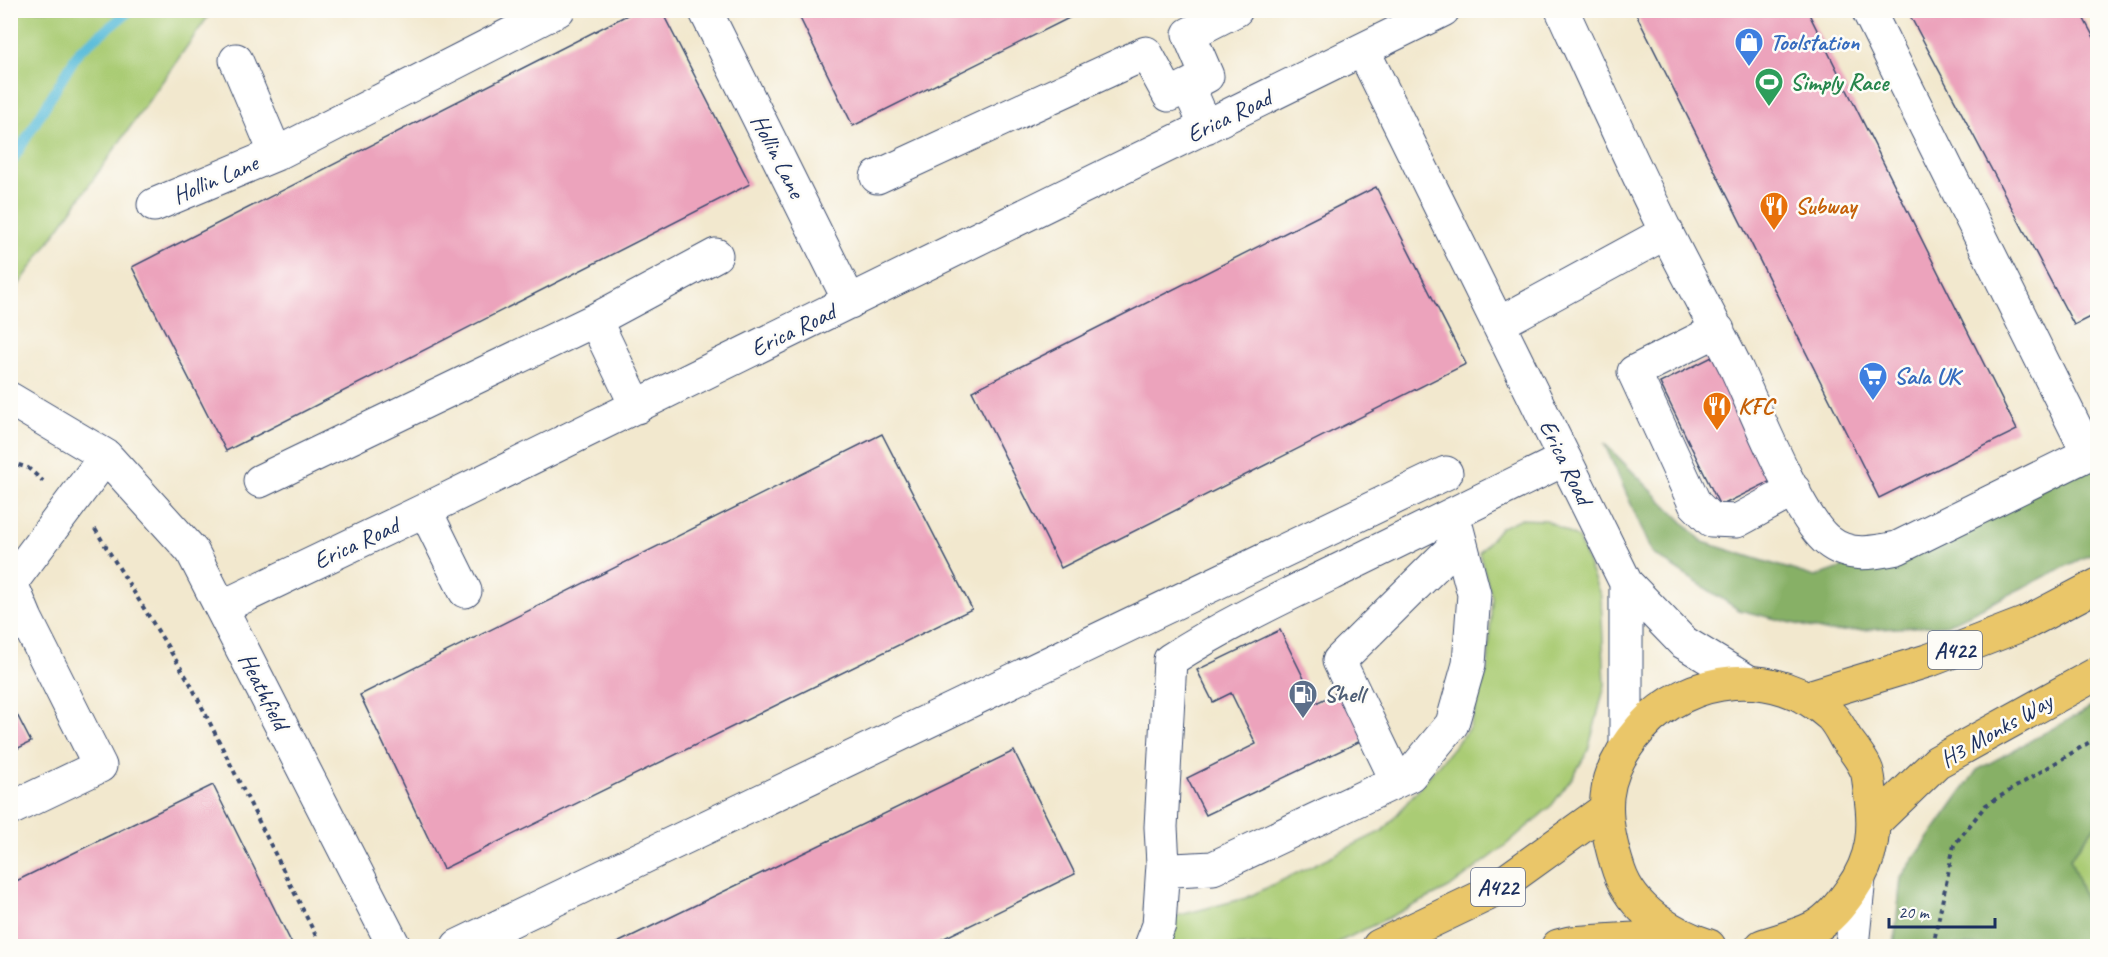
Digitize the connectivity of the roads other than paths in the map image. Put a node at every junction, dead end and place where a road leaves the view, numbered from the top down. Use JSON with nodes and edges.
{"nodes":[{"id":1,"x":558,"y":10,"type":"edge"},
{"id":2,"x":705,"y":10,"type":"edge"},
{"id":3,"x":1236,"y":10,"type":"edge"},
{"id":4,"x":1443,"y":10,"type":"edge"},
{"id":5,"x":1562,"y":10,"type":"edge"},
{"id":6,"x":1868,"y":10,"type":"edge"},
{"id":7,"x":1363,"y":50,"type":"junction"},
{"id":8,"x":236,"y":60,"type":"dead end"},
{"id":9,"x":1188,"y":86,"type":"junction"},
{"id":10,"x":1206,"y":128,"type":"junction"},
{"id":11,"x":276,"y":154,"type":"junction"},
{"id":12,"x":877,"y":177,"type":"dead end"},
{"id":13,"x":154,"y":205,"type":"dead end"},
{"id":14,"x":1666,"y":232,"type":"junction"},
{"id":15,"x":716,"y":255,"type":"dead end"},
{"id":16,"x":850,"y":302,"type":"junction"},
{"id":17,"x":595,"y":320,"type":"junction"},
{"id":18,"x":1498,"y":324,"type":"junction"},
{"id":19,"x":1718,"y":330,"type":"junction"},
{"id":20,"x":10,"y":399,"type":"edge"},
{"id":21,"x":637,"y":407,"type":"junction"},
{"id":22,"x":2093,"y":451,"type":"edge"},
{"id":23,"x":106,"y":456,"type":"junction"},
{"id":24,"x":1565,"y":459,"type":"junction"},
{"id":25,"x":1446,"y":473,"type":"dead end"},
{"id":26,"x":260,"y":481,"type":"dead end"},
{"id":27,"x":1794,"y":490,"type":"junction"},
{"id":28,"x":425,"y":510,"type":"junction"},
{"id":29,"x":1457,"y":527,"type":"junction"},
{"id":30,"x":11,"y":583,"type":"edge"},
{"id":31,"x":1626,"y":583,"type":"junction"},
{"id":32,"x":2097,"y":585,"type":"edge"},
{"id":33,"x":465,"y":591,"type":"dead end"},
{"id":34,"x":222,"y":608,"type":"junction"},
{"id":35,"x":2097,"y":673,"type":"edge"},
{"id":36,"x":1749,"y":682,"type":"junction"},
{"id":37,"x":1805,"y":698,"type":"junction"},
{"id":38,"x":1626,"y":745,"type":"junction"},
{"id":39,"x":1396,"y":781,"type":"junction"},
{"id":40,"x":10,"y":809,"type":"edge"},
{"id":41,"x":1606,"y":809,"type":"junction"},
{"id":42,"x":1875,"y":822,"type":"junction"},
{"id":43,"x":1163,"y":864,"type":"junction"},
{"id":44,"x":1859,"y":878,"type":"junction"},
{"id":45,"x":1695,"y":941,"type":"edge"},
{"id":46,"x":394,"y":946,"type":"edge"},
{"id":47,"x":458,"y":946,"type":"edge"},
{"id":48,"x":1151,"y":946,"type":"edge"},
{"id":49,"x":1379,"y":946,"type":"edge"},
{"id":50,"x":1558,"y":946,"type":"edge"},
{"id":51,"x":1762,"y":946,"type":"edge"},
{"id":52,"x":1852,"y":946,"type":"edge"}],
"edges":[{"from":1,"to":11,"type":"street","name":"Hollin Lane"},
{"from":2,"to":16,"type":"street","name":"Hollin Lane"},
{"from":3,"to":9,"type":"street"},
{"from":4,"to":7,"type":"street","name":"Erica Road"},
{"from":5,"to":14,"type":"street"},
{"from":6,"to":22,"type":"street"},
{"from":7,"to":10,"type":"street","name":"Erica Road"},
{"from":7,"to":18,"type":"street","name":"Erica Road"},
{"from":8,"to":11,"type":"street","name":"Hollin Lane"},
{"from":9,"to":10,"type":"street"},
{"from":9,"to":12,"type":"street"},
{"from":10,"to":16,"type":"street","name":"Erica Road"},
{"from":11,"to":13,"type":"street","name":"Hollin Lane"},
{"from":14,"to":18,"type":"street"},
{"from":14,"to":19,"type":"street"},
{"from":15,"to":17,"type":"street"},
{"from":16,"to":21,"type":"street","name":"Erica Road"},
{"from":17,"to":21,"type":"street"},
{"from":17,"to":26,"type":"street"},
{"from":18,"to":24,"type":"street","name":"Erica Road"},
{"from":19,"to":27,"type":"street"},
{"from":19,"to":27,"type":"street"},
{"from":20,"to":23,"type":"street","name":"Heathfield"},
{"from":21,"to":28,"type":"street","name":"Erica Road"},
{"from":22,"to":27,"type":"street"},
{"from":23,"to":30,"type":"street"},
{"from":23,"to":34,"type":"street","name":"Heathfield"},
{"from":24,"to":29,"type":"street"},
{"from":24,"to":31,"type":"street","name":"Erica Road"},
{"from":25,"to":47,"type":"street"},
{"from":28,"to":33,"type":"street"},
{"from":28,"to":34,"type":"street","name":"Erica Road"},
{"from":29,"to":39,"type":"street"},
{"from":29,"to":39,"type":"street"},
{"from":29,"to":43,"type":"street"},
{"from":30,"to":40,"type":"street"},
{"from":31,"to":36,"type":"street","name":"Erica Road"},
{"from":31,"to":38,"type":"street","name":"Erica Road"},
{"from":32,"to":37,"type":"main road","number":"A422"},
{"from":34,"to":46,"type":"street","name":"Heathfield"},
{"from":35,"to":42,"type":"main road","name":"H3 Monks Way"},
{"from":36,"to":37,"type":"main road"},
{"from":36,"to":38,"type":"main road"},
{"from":37,"to":42,"type":"main road"},
{"from":38,"to":41,"type":"main road"},
{"from":39,"to":43,"type":"street"},
{"from":41,"to":45,"type":"main road"},
{"from":41,"to":49,"type":"main road","number":"A422"},
{"from":42,"to":44,"type":"main road"},
{"from":43,"to":48,"type":"street"},
{"from":44,"to":51,"type":"main road"},
{"from":44,"to":52,"type":"street"},
{"from":45,"to":50,"type":"main road"}]}
